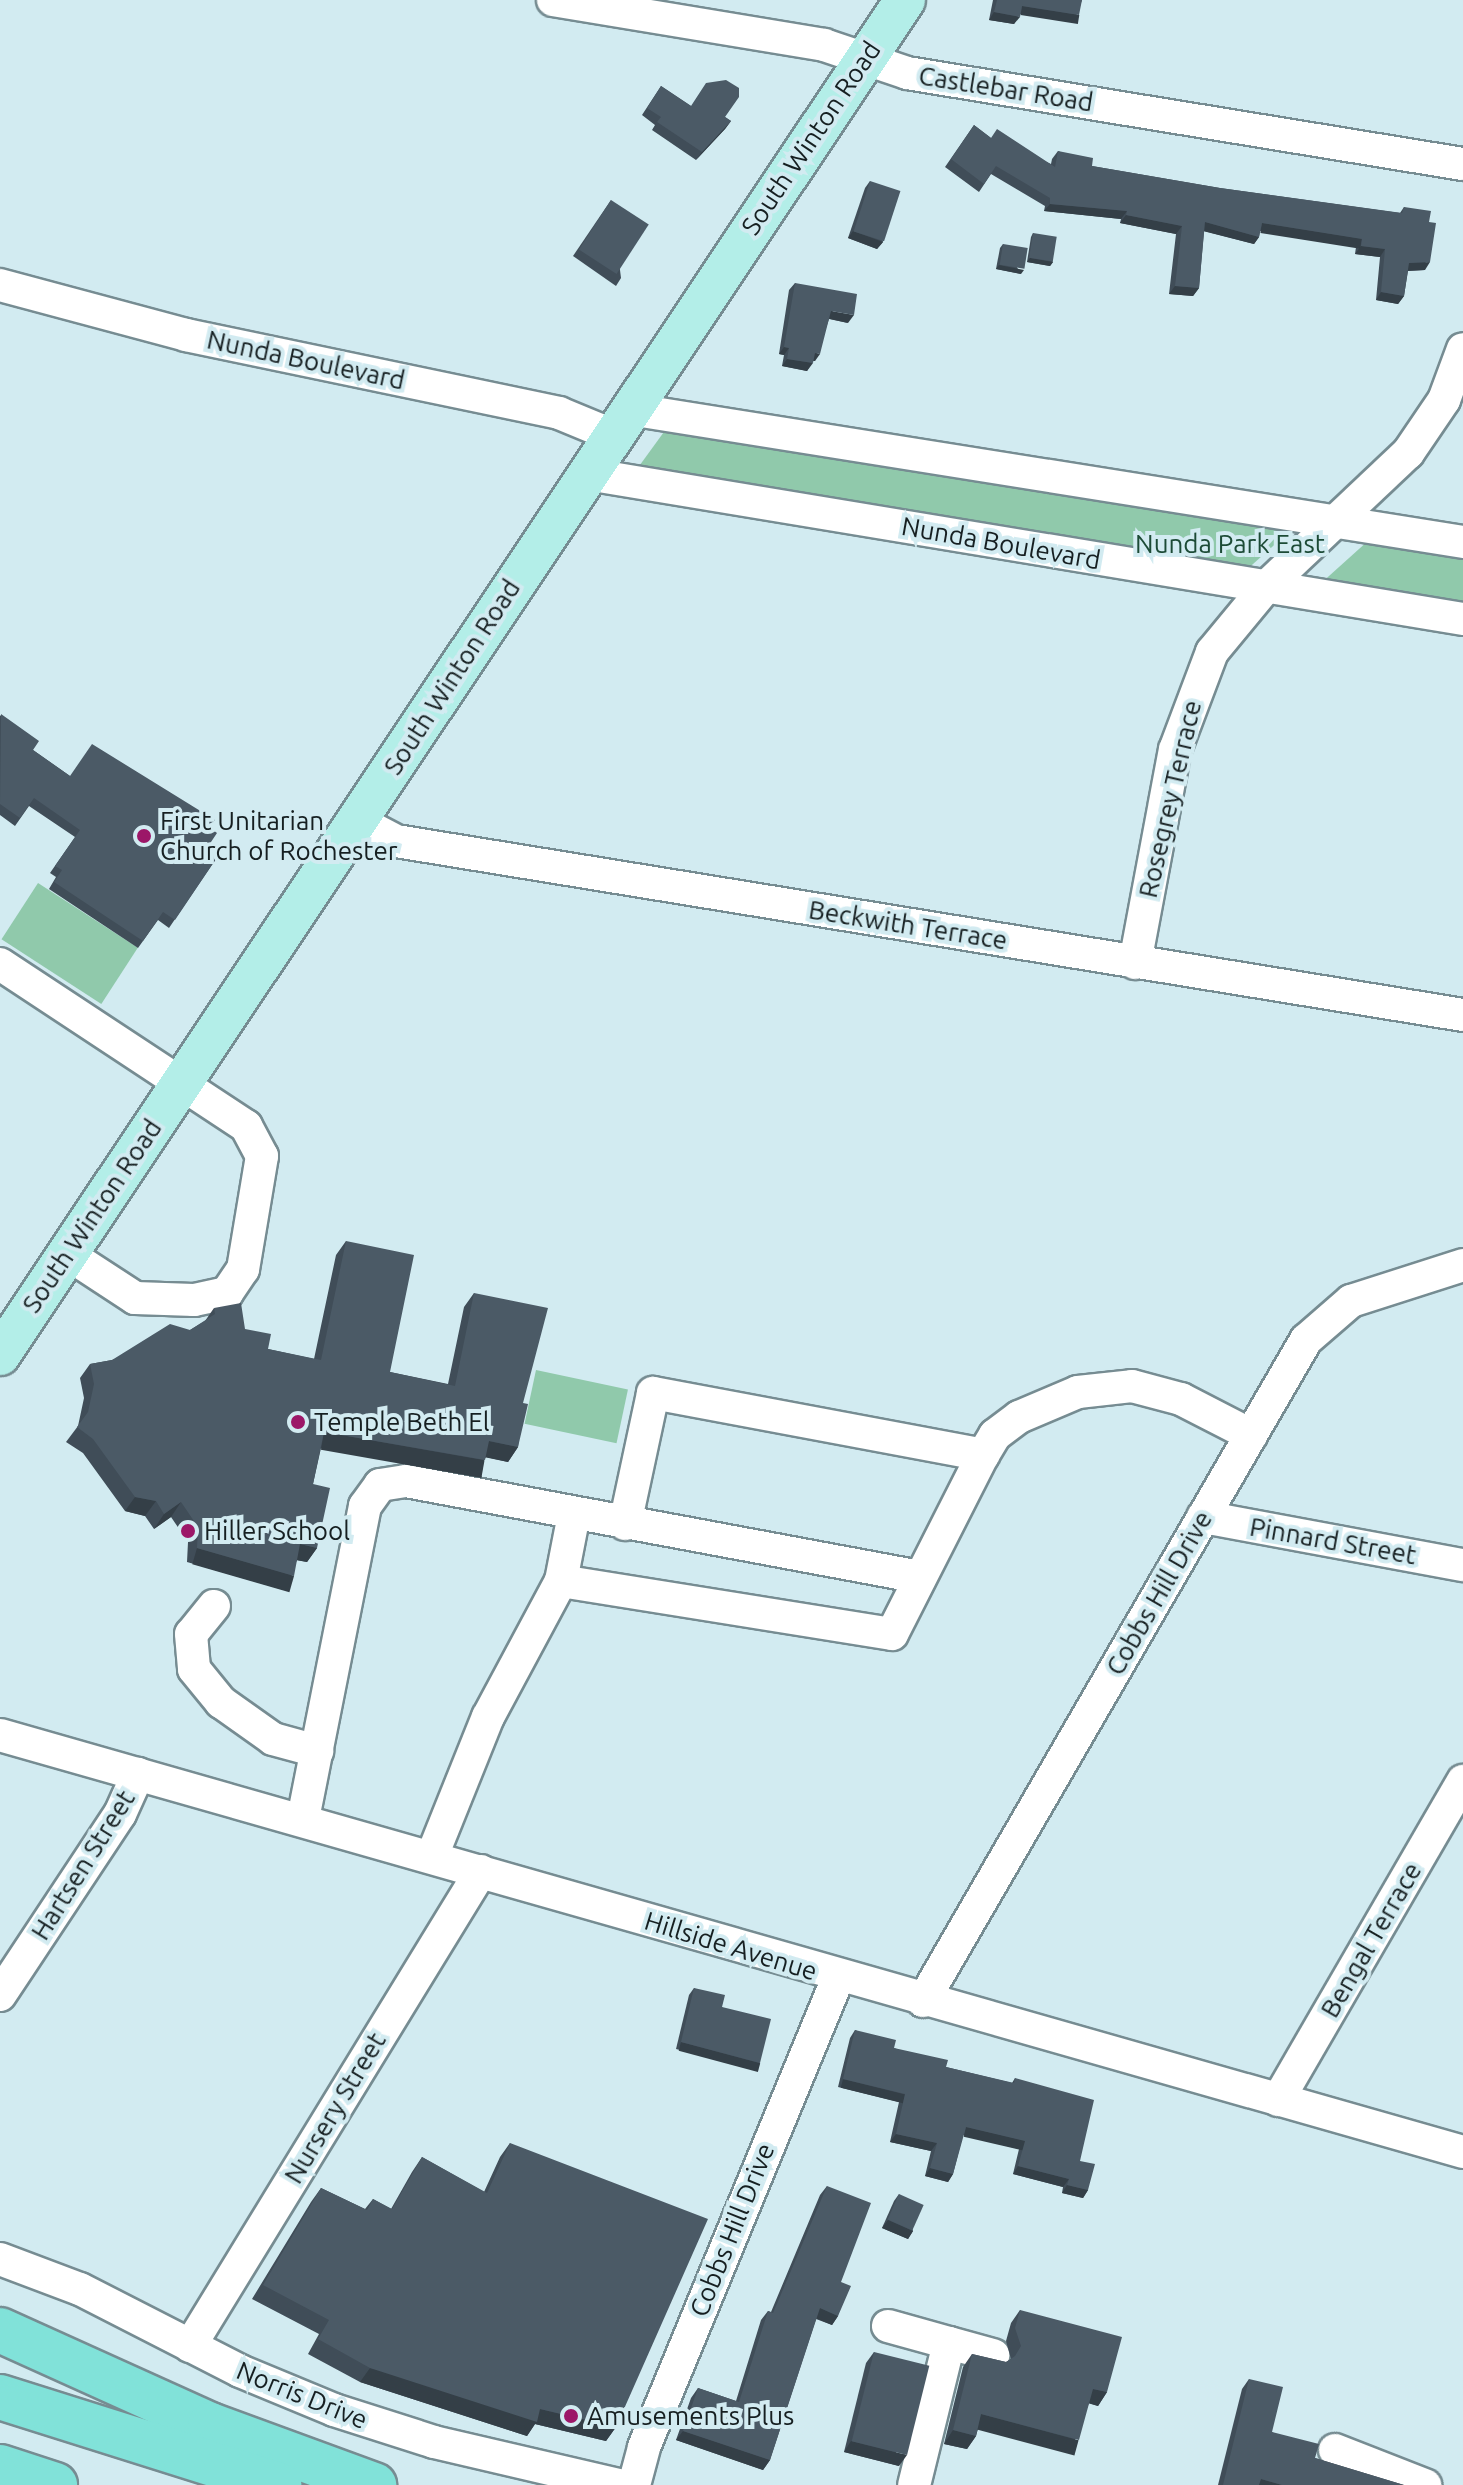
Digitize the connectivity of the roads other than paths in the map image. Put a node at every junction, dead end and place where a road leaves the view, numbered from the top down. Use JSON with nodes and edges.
{"nodes":[{"id":1,"x":553,"y":0,"type":"edge"},
{"id":2,"x":905,"y":0,"type":"edge"},
{"id":3,"x":863,"y":61,"type":"junction"},
{"id":4,"x":1463,"y":164,"type":"edge"},
{"id":5,"x":0,"y":285,"type":"edge"},
{"id":6,"x":1463,"y":349,"type":"edge"},
{"id":7,"x":620,"y":422,"type":"junction"},
{"id":8,"x":587,"y":474,"type":"junction"},
{"id":9,"x":1335,"y":521,"type":"junction"},
{"id":10,"x":1463,"y":542,"type":"edge"},
{"id":11,"x":1265,"y":588,"type":"junction"},
{"id":12,"x":1463,"y":619,"type":"edge"},
{"id":13,"x":358,"y":821,"type":"junction"},
{"id":14,"x":1135,"y":963,"type":"junction"},
{"id":15,"x":0,"y":964,"type":"edge"},
{"id":16,"x":1463,"y":1015,"type":"edge"},
{"id":17,"x":180,"y":1083,"type":"junction"},
{"id":18,"x":66,"y":1253,"type":"junction"},
{"id":19,"x":1463,"y":1265,"type":"edge"},
{"id":20,"x":0,"y":1355,"type":"edge"},
{"id":21,"x":1251,"y":1435,"type":"junction"},
{"id":22,"x":983,"y":1455,"type":"junction"},
{"id":23,"x":574,"y":1514,"type":"junction"},
{"id":24,"x":1203,"y":1517,"type":"junction"},
{"id":25,"x":625,"y":1524,"type":"junction"},
{"id":26,"x":1463,"y":1565,"type":"edge"},
{"id":27,"x":920,"y":1577,"type":"junction"},
{"id":28,"x":561,"y":1581,"type":"junction"},
{"id":29,"x":214,"y":1606,"type":"dead end"},
{"id":30,"x":0,"y":1735,"type":"edge"},
{"id":31,"x":317,"y":1751,"type":"junction"},
{"id":32,"x":138,"y":1774,"type":"junction"},
{"id":33,"x":1463,"y":1781,"type":"edge"},
{"id":34,"x":303,"y":1819,"type":"junction"},
{"id":35,"x":432,"y":1856,"type":"junction"},
{"id":36,"x":481,"y":1871,"type":"junction"},
{"id":37,"x":838,"y":1978,"type":"junction"},
{"id":38,"x":0,"y":1995,"type":"edge"},
{"id":39,"x":923,"y":2001,"type":"junction"},
{"id":40,"x":1278,"y":2100,"type":"junction"},
{"id":41,"x":1463,"y":2152,"type":"edge"},
{"id":42,"x":0,"y":2259,"type":"edge"},
{"id":43,"x":888,"y":2326,"type":"dead end"},
{"id":44,"x":0,"y":2330,"type":"edge"},
{"id":45,"x":949,"y":2343,"type":"junction"},
{"id":46,"x":190,"y":2346,"type":"junction"},
{"id":47,"x":993,"y":2355,"type":"edge"},
{"id":48,"x":0,"y":2397,"type":"edge"},
{"id":49,"x":1335,"y":2450,"type":"dead end"},
{"id":50,"x":0,"y":2467,"type":"edge"},
{"id":51,"x":55,"y":2485,"type":"edge"},
{"id":52,"x":279,"y":2485,"type":"edge"},
{"id":53,"x":374,"y":2485,"type":"edge"},
{"id":54,"x":619,"y":2485,"type":"edge"},
{"id":55,"x":634,"y":2485,"type":"edge"},
{"id":56,"x":914,"y":2485,"type":"edge"},
{"id":57,"x":1425,"y":2485,"type":"edge"}],
"edges":[{"from":1,"to":3,"type":"street","name":"Castlebar Road"},
{"from":2,"to":3,"type":"main road","name":"South Winton Road"},
{"from":3,"to":4,"type":"street","name":"Castlebar Road"},
{"from":3,"to":7,"type":"main road","name":"South Winton Road"},
{"from":5,"to":7,"type":"street","name":"Nunda Boulevard"},
{"from":6,"to":9,"type":"street","name":"Rosegrey Terrace"},
{"from":7,"to":8,"type":"main road","name":"South Winton Road"},
{"from":7,"to":9,"type":"street","name":"Nunda Boulevard"},
{"from":8,"to":11,"type":"street","name":"Nunda Boulevard"},
{"from":8,"to":13,"type":"main road","name":"South Winton Road"},
{"from":9,"to":10,"type":"street","name":"Nunda Boulevard"},
{"from":9,"to":11,"type":"street","name":"Rosegrey Terrace"},
{"from":11,"to":12,"type":"street","name":"Nunda Boulevard"},
{"from":11,"to":14,"type":"street","name":"Rosegrey Terrace"},
{"from":13,"to":14,"type":"street","name":"Beckwith Terrace"},
{"from":13,"to":17,"type":"main road","name":"South Winton Road"},
{"from":14,"to":16,"type":"street","name":"Beckwith Terrace"},
{"from":15,"to":17,"type":"street"},
{"from":17,"to":18,"type":"main road","name":"South Winton Road"},
{"from":17,"to":18,"type":"street"},
{"from":18,"to":20,"type":"main road","name":"South Winton Road"},
{"from":19,"to":21,"type":"street","name":"Cobbs Hill Drive"},
{"from":21,"to":22,"type":"street"},
{"from":21,"to":24,"type":"street","name":"Cobbs Hill Drive"},
{"from":22,"to":25,"type":"street"},
{"from":22,"to":27,"type":"street"},
{"from":23,"to":25,"type":"street"},
{"from":23,"to":28,"type":"street"},
{"from":23,"to":31,"type":"street"},
{"from":24,"to":26,"type":"street","name":"Pinnard Street"},
{"from":24,"to":39,"type":"street","name":"Cobbs Hill Drive"},
{"from":25,"to":27,"type":"street"},
{"from":27,"to":28,"type":"street"},
{"from":28,"to":35,"type":"street"},
{"from":29,"to":31,"type":"street"},
{"from":30,"to":32,"type":"street","name":"Hillside Avenue"},
{"from":31,"to":34,"type":"street"},
{"from":32,"to":34,"type":"street","name":"Hillside Avenue"},
{"from":32,"to":38,"type":"street","name":"Hartsen Street"},
{"from":33,"to":40,"type":"street","name":"Bengal Terrace"},
{"from":34,"to":35,"type":"street","name":"Hillside Avenue"},
{"from":35,"to":36,"type":"street","name":"Hillside Avenue"},
{"from":36,"to":37,"type":"street","name":"Hillside Avenue"},
{"from":36,"to":46,"type":"street","name":"Nursery Street"},
{"from":37,"to":39,"type":"street","name":"Hillside Avenue"},
{"from":37,"to":55,"type":"street","name":"Cobbs Hill Drive"},
{"from":39,"to":40,"type":"street","name":"Hillside Avenue"},
{"from":40,"to":41,"type":"street","name":"Hillside Avenue"},
{"from":42,"to":46,"type":"street","name":"Norris Drive"},
{"from":43,"to":45,"type":"street"},
{"from":44,"to":53,"type":"highway"},
{"from":45,"to":47,"type":"street"},
{"from":45,"to":56,"type":"street"},
{"from":46,"to":54,"type":"street","name":"Norris Drive"},
{"from":48,"to":52,"type":"highway"},
{"from":49,"to":57,"type":"street"},
{"from":50,"to":51,"type":"highway"}]}
